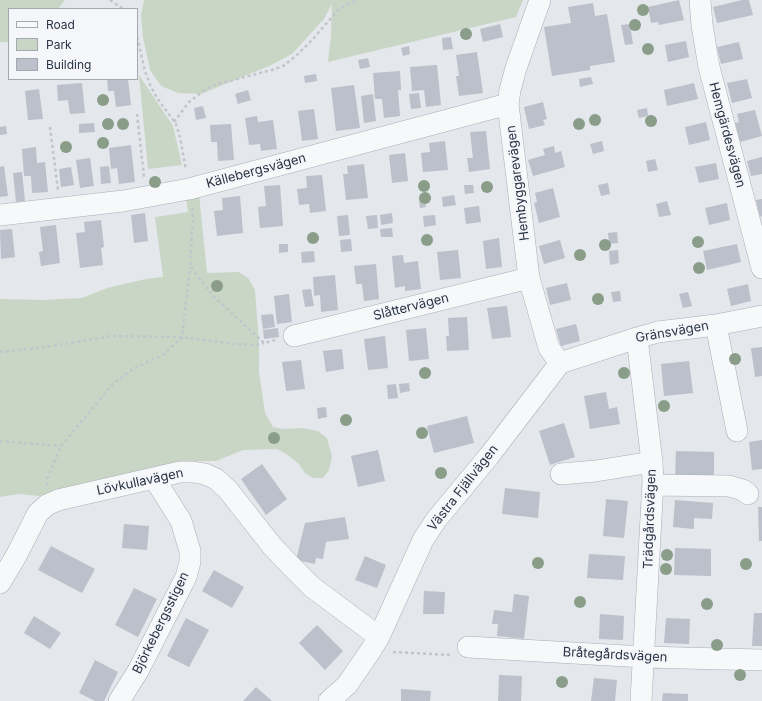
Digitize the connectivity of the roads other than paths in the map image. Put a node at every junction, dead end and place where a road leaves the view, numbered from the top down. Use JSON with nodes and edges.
{"nodes":[{"id":1,"x":540,"y":0,"type":"edge"},
{"id":2,"x":700,"y":0,"type":"edge"},
{"id":3,"x":508,"y":104,"type":"junction"},
{"id":4,"x":0,"y":215,"type":"edge"},
{"id":5,"x":762,"y":268,"type":"edge"},
{"id":6,"x":529,"y":278,"type":"junction"},
{"id":7,"x":762,"y":316,"type":"edge"},
{"id":8,"x":716,"y":325,"type":"junction"},
{"id":9,"x":294,"y":336,"type":"road end"},
{"id":10,"x":637,"y":338,"type":"junction"},
{"id":11,"x":560,"y":364,"type":"junction"},
{"id":12,"x":737,"y":431,"type":"dead end"},
{"id":13,"x":652,"y":462,"type":"junction"},
{"id":14,"x":561,"y":474,"type":"dead end"},
{"id":15,"x":154,"y":478,"type":"junction"},
{"id":16,"x":653,"y":485,"type":"junction"},
{"id":17,"x":748,"y":494,"type":"dead end"},
{"id":18,"x":0,"y":583,"type":"edge"},
{"id":19,"x":375,"y":644,"type":"junction"},
{"id":20,"x":468,"y":648,"type":"road end"},
{"id":21,"x":644,"y":657,"type":"junction"},
{"id":22,"x":762,"y":660,"type":"edge"},
{"id":23,"x":119,"y":701,"type":"edge"},
{"id":24,"x":329,"y":701,"type":"edge"},
{"id":25,"x":641,"y":701,"type":"edge"}],
"edges":[{"from":1,"to":3,"type":"street","name":"Hembyggarevägen"},
{"from":2,"to":5,"type":"street","name":"Hemgärdesvägen"},
{"from":3,"to":4,"type":"street","name":"Källebergsvägen"},
{"from":3,"to":6,"type":"street","name":"Hembyggarevägen"},
{"from":6,"to":9,"type":"street","name":"Slåttervägen"},
{"from":6,"to":11,"type":"street","name":"Hembyggarevägen"},
{"from":7,"to":8,"type":"street","name":"Gränsvägen"},
{"from":8,"to":10,"type":"street","name":"Gränsvägen"},
{"from":8,"to":12,"type":"street"},
{"from":10,"to":11,"type":"street","name":"Gränsvägen"},
{"from":10,"to":13,"type":"street","name":"Trädgårdsvägen"},
{"from":11,"to":19,"type":"street","name":"Västra Fjällvägen"},
{"from":13,"to":14,"type":"street"},
{"from":13,"to":16,"type":"street","name":"Trädgårdsvägen"},
{"from":15,"to":18,"type":"street","name":"Lövkullavägen"},
{"from":15,"to":19,"type":"street","name":"Lövkullavägen"},
{"from":15,"to":23,"type":"street","name":"Björkebergsstigen"},
{"from":16,"to":17,"type":"street"},
{"from":16,"to":21,"type":"street","name":"Trädgårdsvägen"},
{"from":19,"to":24,"type":"street","name":"Västra Fjällvägen"},
{"from":20,"to":21,"type":"street","name":"Bråtegårdsvägen"},
{"from":21,"to":22,"type":"street","name":"Bråtegårdsvägen"},
{"from":21,"to":25,"type":"street","name":"Trädgårdsvägen"}]}
